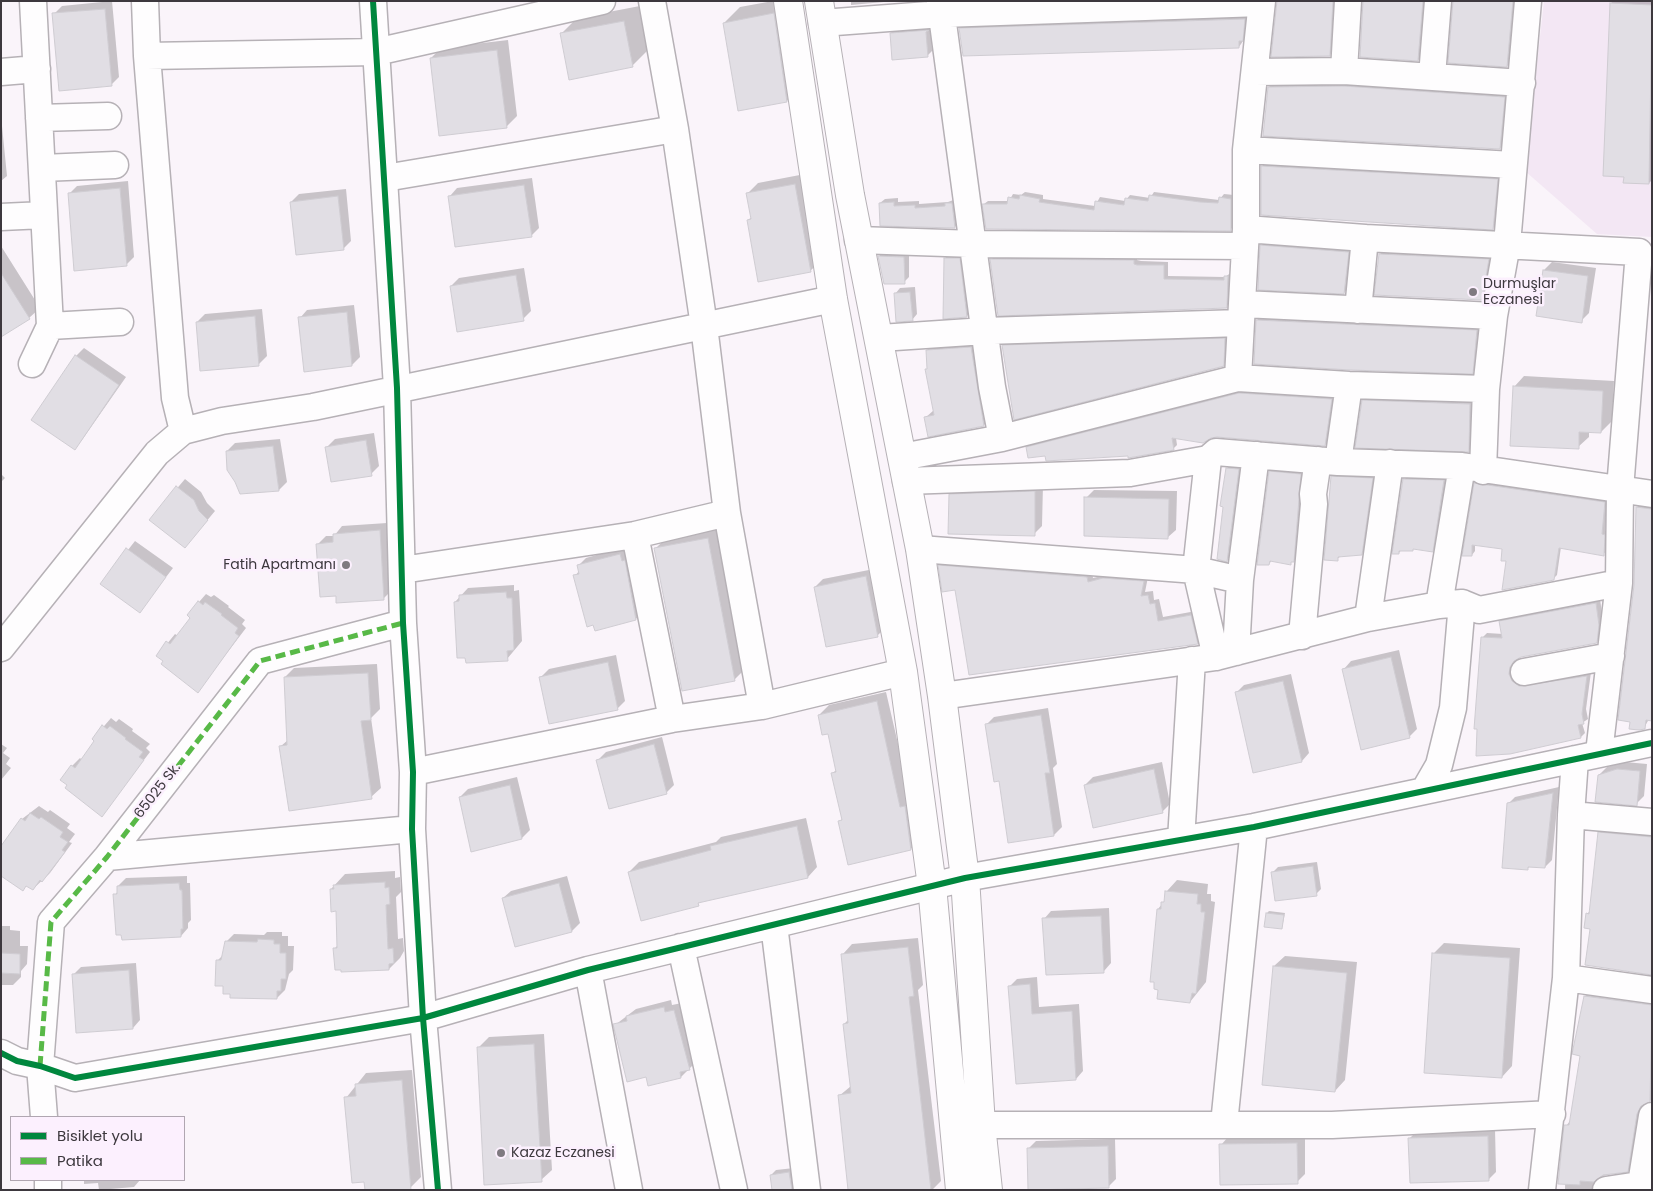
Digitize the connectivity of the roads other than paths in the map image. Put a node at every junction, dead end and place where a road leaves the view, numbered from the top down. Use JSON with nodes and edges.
{"nodes":[{"id":1,"x":33,"y":1,"type":"edge"},
{"id":2,"x":145,"y":1,"type":"edge"},
{"id":3,"x":373,"y":1,"type":"edge"},
{"id":4,"x":602,"y":1,"type":"edge"},
{"id":5,"x":652,"y":1,"type":"edge"},
{"id":6,"x":788,"y":1,"type":"edge"},
{"id":7,"x":1348,"y":1,"type":"edge"},
{"id":8,"x":1438,"y":1,"type":"edge"},
{"id":9,"x":1528,"y":1,"type":"edge"},
{"id":10,"x":1262,"y":2,"type":"edge"},
{"id":11,"x":941,"y":7,"type":"edge"},
{"id":12,"x":820,"y":12,"type":"edge"},
{"id":13,"x":376,"y":52,"type":"junction"},
{"id":14,"x":147,"y":56,"type":"junction"},
{"id":15,"x":36,"y":69,"type":"junction"},
{"id":16,"x":1344,"y":71,"type":"junction"},
{"id":17,"x":1,"y":72,"type":"edge"},
{"id":18,"x":1255,"y":72,"type":"junction"},
{"id":19,"x":1432,"y":76,"type":"junction"},
{"id":20,"x":1522,"y":83,"type":"junction"},
{"id":21,"x":108,"y":116,"type":"dead end"},
{"id":22,"x":39,"y":118,"type":"junction"},
{"id":23,"x":675,"y":130,"type":"junction"},
{"id":24,"x":1246,"y":150,"type":"junction"},
{"id":25,"x":115,"y":165,"type":"dead end"},
{"id":26,"x":1513,"y":165,"type":"junction"},
{"id":27,"x":42,"y":168,"type":"junction"},
{"id":28,"x":385,"y":178,"type":"junction"},
{"id":29,"x":44,"y":215,"type":"junction"},
{"id":30,"x":1,"y":217,"type":"edge"},
{"id":31,"x":1246,"y":238,"type":"junction"},
{"id":32,"x":1365,"y":238,"type":"junction"},
{"id":33,"x":858,"y":240,"type":"junction"},
{"id":34,"x":975,"y":244,"type":"junction"},
{"id":35,"x":1508,"y":244,"type":"junction"},
{"id":36,"x":833,"y":299,"type":"junction"},
{"id":37,"x":1358,"y":310,"type":"junction"},
{"id":38,"x":1242,"y":314,"type":"junction"},
{"id":39,"x":1494,"y":316,"type":"junction"},
{"id":40,"x":120,"y":322,"type":"dead end"},
{"id":41,"x":50,"y":326,"type":"junction"},
{"id":42,"x":704,"y":326,"type":"junction"},
{"id":43,"x":985,"y":331,"type":"junction"},
{"id":44,"x":880,"y":338,"type":"junction"},
{"id":45,"x":32,"y":364,"type":"dead end"},
{"id":46,"x":1238,"y":378,"type":"junction"},
{"id":47,"x":1349,"y":385,"type":"junction"},
{"id":48,"x":397,"y":388,"type":"junction"},
{"id":49,"x":1486,"y":389,"type":"junction"},
{"id":50,"x":183,"y":431,"type":"junction"},
{"id":51,"x":1002,"y":438,"type":"junction"},
{"id":52,"x":1256,"y":455,"type":"junction"},
{"id":53,"x":1208,"y":459,"type":"junction"},
{"id":54,"x":1328,"y":461,"type":"junction"},
{"id":55,"x":1390,"y":463,"type":"junction"},
{"id":56,"x":904,"y":469,"type":"junction"},
{"id":57,"x":1472,"y":469,"type":"junction"},
{"id":58,"x":1620,"y":489,"type":"junction"},
{"id":59,"x":1652,"y":494,"type":"edge"},
{"id":60,"x":727,"y":513,"type":"junction"},
{"id":61,"x":634,"y":535,"type":"junction"},
{"id":62,"x":920,"y":548,"type":"junction"},
{"id":63,"x":402,"y":570,"type":"junction"},
{"id":64,"x":1196,"y":570,"type":"junction"},
{"id":65,"x":1240,"y":580,"type":"junction"},
{"id":66,"x":1618,"y":583,"type":"junction"},
{"id":67,"x":1450,"y":604,"type":"junction"},
{"id":68,"x":1368,"y":618,"type":"junction"},
{"id":69,"x":403,"y":623,"type":"junction"},
{"id":70,"x":1302,"y":636,"type":"junction"},
{"id":71,"x":1,"y":648,"type":"edge"},
{"id":72,"x":1215,"y":656,"type":"junction"},
{"id":73,"x":1611,"y":656,"type":"junction"},
{"id":74,"x":903,"y":672,"type":"junction"},
{"id":75,"x":1524,"y":672,"type":"dead end"},
{"id":76,"x":942,"y":696,"type":"junction"},
{"id":77,"x":762,"y":706,"type":"junction"},
{"id":78,"x":672,"y":719,"type":"junction"},
{"id":79,"x":1652,"y":743,"type":"edge"},
{"id":80,"x":1587,"y":756,"type":"junction"},
{"id":81,"x":413,"y":772,"type":"junction"},
{"id":82,"x":1424,"y":791,"type":"junction"},
{"id":83,"x":1571,"y":815,"type":"junction"},
{"id":84,"x":1652,"y":822,"type":"edge"},
{"id":85,"x":1254,"y":827,"type":"junction"},
{"id":86,"x":412,"y":829,"type":"junction"},
{"id":87,"x":1181,"y":840,"type":"junction"},
{"id":88,"x":106,"y":857,"type":"junction"},
{"id":89,"x":965,"y":878,"type":"junction"},
{"id":90,"x":932,"y":886,"type":"junction"},
{"id":91,"x":774,"y":925,"type":"junction"},
{"id":92,"x":681,"y":947,"type":"junction"},
{"id":93,"x":588,"y":970,"type":"junction"},
{"id":94,"x":1566,"y":978,"type":"junction"},
{"id":95,"x":1652,"y":990,"type":"edge"},
{"id":96,"x":423,"y":1018,"type":"junction"},
{"id":97,"x":1,"y":1053,"type":"edge"},
{"id":98,"x":40,"y":1066,"type":"junction"},
{"id":99,"x":1552,"y":1114,"type":"junction"},
{"id":100,"x":44,"y":1116,"type":"edge"},
{"id":101,"x":1652,"y":1116,"type":"edge"},
{"id":102,"x":1224,"y":1124,"type":"junction"},
{"id":103,"x":981,"y":1125,"type":"junction"},
{"id":104,"x":1644,"y":1186,"type":"edge"},
{"id":105,"x":438,"y":1190,"type":"edge"},
{"id":106,"x":629,"y":1190,"type":"edge"},
{"id":107,"x":734,"y":1190,"type":"edge"},
{"id":108,"x":807,"y":1190,"type":"edge"},
{"id":109,"x":960,"y":1190,"type":"edge"},
{"id":110,"x":988,"y":1190,"type":"edge"},
{"id":111,"x":1542,"y":1190,"type":"edge"},
{"id":112,"x":1606,"y":1190,"type":"edge"}],
"edges":[{"from":1,"to":15,"type":"street"},
{"from":2,"to":14,"type":"street"},
{"from":3,"to":13,"type":"street"},
{"from":4,"to":13,"type":"street"},
{"from":5,"to":23,"type":"street"},
{"from":6,"to":36,"type":"main road"},
{"from":7,"to":16,"type":"street"},
{"from":8,"to":19,"type":"street"},
{"from":9,"to":20,"type":"street"},
{"from":10,"to":11,"type":"street"},
{"from":10,"to":18,"type":"street"},
{"from":11,"to":12,"type":"street"},
{"from":11,"to":34,"type":"street"},
{"from":12,"to":33,"type":"main road"},
{"from":13,"to":14,"type":"street"},
{"from":13,"to":28,"type":"street"},
{"from":14,"to":50,"type":"street"},
{"from":15,"to":17,"type":"street"},
{"from":15,"to":22,"type":"street"},
{"from":16,"to":18,"type":"street"},
{"from":16,"to":19,"type":"street"},
{"from":18,"to":24,"type":"street"},
{"from":19,"to":20,"type":"street"},
{"from":20,"to":26,"type":"street"},
{"from":21,"to":22,"type":"street"},
{"from":22,"to":27,"type":"street"},
{"from":23,"to":28,"type":"street"},
{"from":23,"to":42,"type":"street"},
{"from":24,"to":26,"type":"street"},
{"from":24,"to":31,"type":"street"},
{"from":25,"to":27,"type":"street"},
{"from":26,"to":35,"type":"street"},
{"from":27,"to":29,"type":"street"},
{"from":28,"to":48,"type":"street"},
{"from":29,"to":30,"type":"street"},
{"from":29,"to":41,"type":"street"},
{"from":31,"to":32,"type":"street"},
{"from":31,"to":34,"type":"street"},
{"from":31,"to":38,"type":"street"},
{"from":32,"to":35,"type":"street"},
{"from":32,"to":37,"type":"street"},
{"from":33,"to":34,"type":"street"},
{"from":33,"to":44,"type":"main road"},
{"from":34,"to":43,"type":"street"},
{"from":35,"to":39,"type":"street"},
{"from":35,"to":58,"type":"street"},
{"from":36,"to":42,"type":"street"},
{"from":36,"to":74,"type":"main road"},
{"from":37,"to":38,"type":"street"},
{"from":37,"to":39,"type":"street"},
{"from":38,"to":43,"type":"street"},
{"from":38,"to":46,"type":"street"},
{"from":39,"to":49,"type":"street"},
{"from":40,"to":41,"type":"street"},
{"from":41,"to":45,"type":"street"},
{"from":42,"to":48,"type":"street"},
{"from":42,"to":60,"type":"street"},
{"from":43,"to":44,"type":"street"},
{"from":43,"to":51,"type":"street"},
{"from":44,"to":56,"type":"main road"},
{"from":46,"to":47,"type":"street"},
{"from":46,"to":51,"type":"street"},
{"from":47,"to":49,"type":"street"},
{"from":47,"to":54,"type":"street"},
{"from":48,"to":50,"type":"street"},
{"from":48,"to":63,"type":"street"},
{"from":49,"to":57,"type":"street"},
{"from":50,"to":71,"type":"street"},
{"from":51,"to":56,"type":"street"},
{"from":52,"to":53,"type":"street"},
{"from":52,"to":54,"type":"street"},
{"from":52,"to":65,"type":"street"},
{"from":53,"to":56,"type":"street"},
{"from":53,"to":64,"type":"street"},
{"from":54,"to":55,"type":"street"},
{"from":54,"to":70,"type":"street"},
{"from":55,"to":57,"type":"street"},
{"from":55,"to":68,"type":"street"},
{"from":56,"to":62,"type":"main road"},
{"from":57,"to":58,"type":"street"},
{"from":57,"to":67,"type":"street"},
{"from":58,"to":59,"type":"street"},
{"from":58,"to":66,"type":"street"},
{"from":60,"to":61,"type":"street"},
{"from":60,"to":77,"type":"street"},
{"from":61,"to":63,"type":"street"},
{"from":61,"to":78,"type":"street"},
{"from":62,"to":64,"type":"street"},
{"from":62,"to":76,"type":"main road"},
{"from":63,"to":69,"type":"street"},
{"from":64,"to":65,"type":"street"},
{"from":64,"to":72,"type":"street"},
{"from":65,"to":72,"type":"street"},
{"from":66,"to":67,"type":"street"},
{"from":66,"to":73,"type":"street"},
{"from":67,"to":68,"type":"street"},
{"from":67,"to":82,"type":"street"},
{"from":68,"to":70,"type":"street"},
{"from":69,"to":81,"type":"street"},
{"from":69,"to":88,"type":"street","name":"65025 Sk."},
{"from":70,"to":72,"type":"street"},
{"from":72,"to":76,"type":"street"},
{"from":72,"to":87,"type":"street"},
{"from":73,"to":75,"type":"street"},
{"from":73,"to":80,"type":"street"},
{"from":74,"to":77,"type":"street"},
{"from":74,"to":90,"type":"main road"},
{"from":76,"to":89,"type":"main road"},
{"from":77,"to":78,"type":"street"},
{"from":78,"to":81,"type":"street"},
{"from":79,"to":80,"type":"street"},
{"from":80,"to":82,"type":"street"},
{"from":80,"to":83,"type":"street"},
{"from":81,"to":86,"type":"street"},
{"from":82,"to":85,"type":"street"},
{"from":83,"to":84,"type":"street"},
{"from":83,"to":94,"type":"street"},
{"from":85,"to":87,"type":"street"},
{"from":85,"to":102,"type":"street"},
{"from":86,"to":88,"type":"street"},
{"from":86,"to":96,"type":"street"},
{"from":87,"to":89,"type":"street"},
{"from":88,"to":98,"type":"street","name":"65025 Sk."},
{"from":89,"to":90,"type":"street"},
{"from":89,"to":103,"type":"main road"},
{"from":90,"to":91,"type":"street"},
{"from":90,"to":109,"type":"main road"},
{"from":91,"to":92,"type":"street"},
{"from":91,"to":108,"type":"street"},
{"from":92,"to":93,"type":"street"},
{"from":92,"to":107,"type":"street"},
{"from":93,"to":96,"type":"street"},
{"from":93,"to":106,"type":"street"},
{"from":94,"to":95,"type":"street"},
{"from":94,"to":99,"type":"street"},
{"from":96,"to":98,"type":"street"},
{"from":96,"to":105,"type":"street"},
{"from":97,"to":98,"type":"street"},
{"from":98,"to":100,"type":"street","name":"65025 Sk."},
{"from":99,"to":102,"type":"street"},
{"from":99,"to":111,"type":"street"},
{"from":101,"to":104,"type":"street"},
{"from":102,"to":103,"type":"street"},
{"from":103,"to":110,"type":"main road"},
{"from":104,"to":112,"type":"street"}]}
